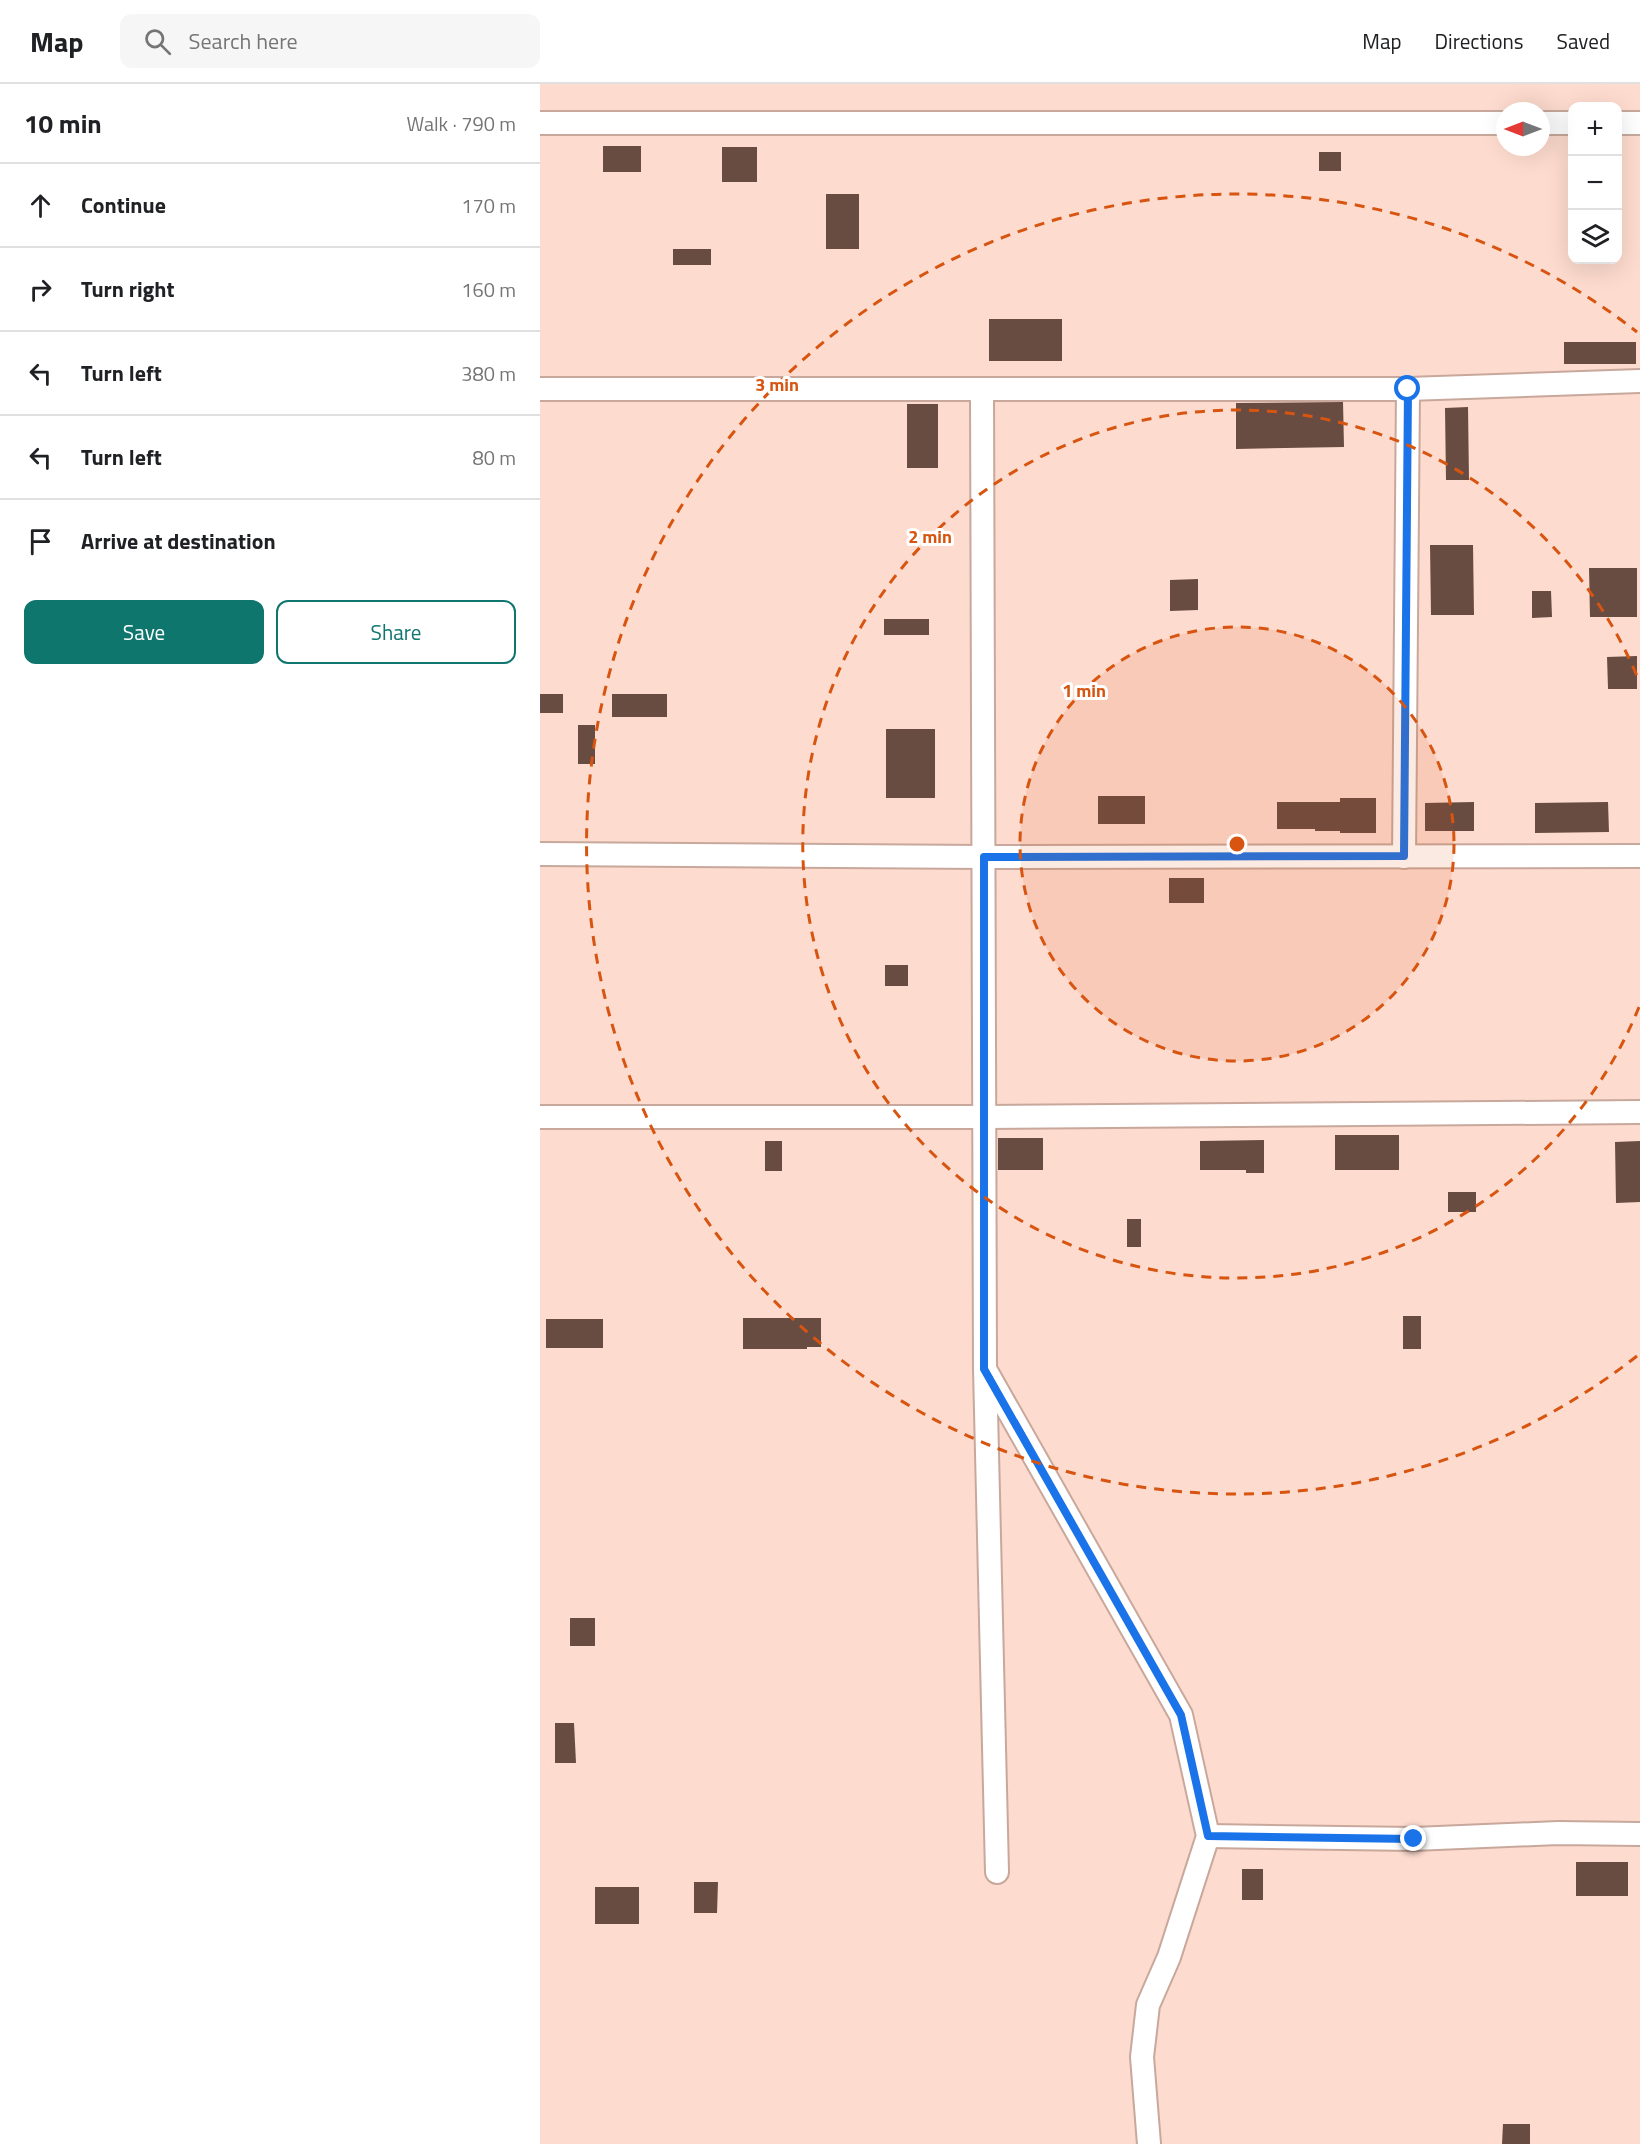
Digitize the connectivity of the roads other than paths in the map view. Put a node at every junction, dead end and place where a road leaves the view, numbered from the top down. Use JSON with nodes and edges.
{"nodes":[{"id":1,"x":540,"y":123,"type":"edge"},
{"id":2,"x":1496,"y":123,"type":"edge"},
{"id":3,"x":1550,"y":123,"type":"edge"},
{"id":4,"x":1568,"y":123,"type":"edge"},
{"id":5,"x":1622,"y":123,"type":"edge"},
{"id":6,"x":1640,"y":123,"type":"edge"},
{"id":7,"x":1640,"y":381,"type":"edge"},
{"id":8,"x":540,"y":389,"type":"edge"},
{"id":9,"x":982,"y":389,"type":"junction"},
{"id":10,"x":1408,"y":389,"type":"junction"},
{"id":11,"x":540,"y":854,"type":"edge"},
{"id":12,"x":1404,"y":856,"type":"junction"},
{"id":13,"x":1640,"y":856,"type":"edge"},
{"id":14,"x":984,"y":857,"type":"junction"},
{"id":15,"x":1640,"y":1112,"type":"edge"},
{"id":16,"x":540,"y":1117,"type":"edge"},
{"id":17,"x":984,"y":1117,"type":"junction"},
{"id":18,"x":984,"y":1369,"type":"junction"},
{"id":19,"x":1640,"y":1834,"type":"edge"},
{"id":20,"x":1208,"y":1836,"type":"junction"},
{"id":21,"x":997,"y":1872,"type":"dead end"},
{"id":22,"x":1149,"y":2144,"type":"edge"}],
"edges":[{"from":1,"to":2,"type":"street"},
{"from":3,"to":4,"type":"street"},
{"from":5,"to":6,"type":"street"},
{"from":7,"to":10,"type":"street"},
{"from":8,"to":9,"type":"street"},
{"from":9,"to":10,"type":"street"},
{"from":9,"to":14,"type":"street"},
{"from":10,"to":12,"type":"street"},
{"from":11,"to":14,"type":"street"},
{"from":12,"to":13,"type":"street"},
{"from":12,"to":14,"type":"street"},
{"from":14,"to":17,"type":"street"},
{"from":15,"to":17,"type":"street"},
{"from":16,"to":17,"type":"street"},
{"from":17,"to":18,"type":"street"},
{"from":18,"to":20,"type":"street"},
{"from":18,"to":21,"type":"street"},
{"from":19,"to":20,"type":"street"},
{"from":20,"to":22,"type":"street"}]}
